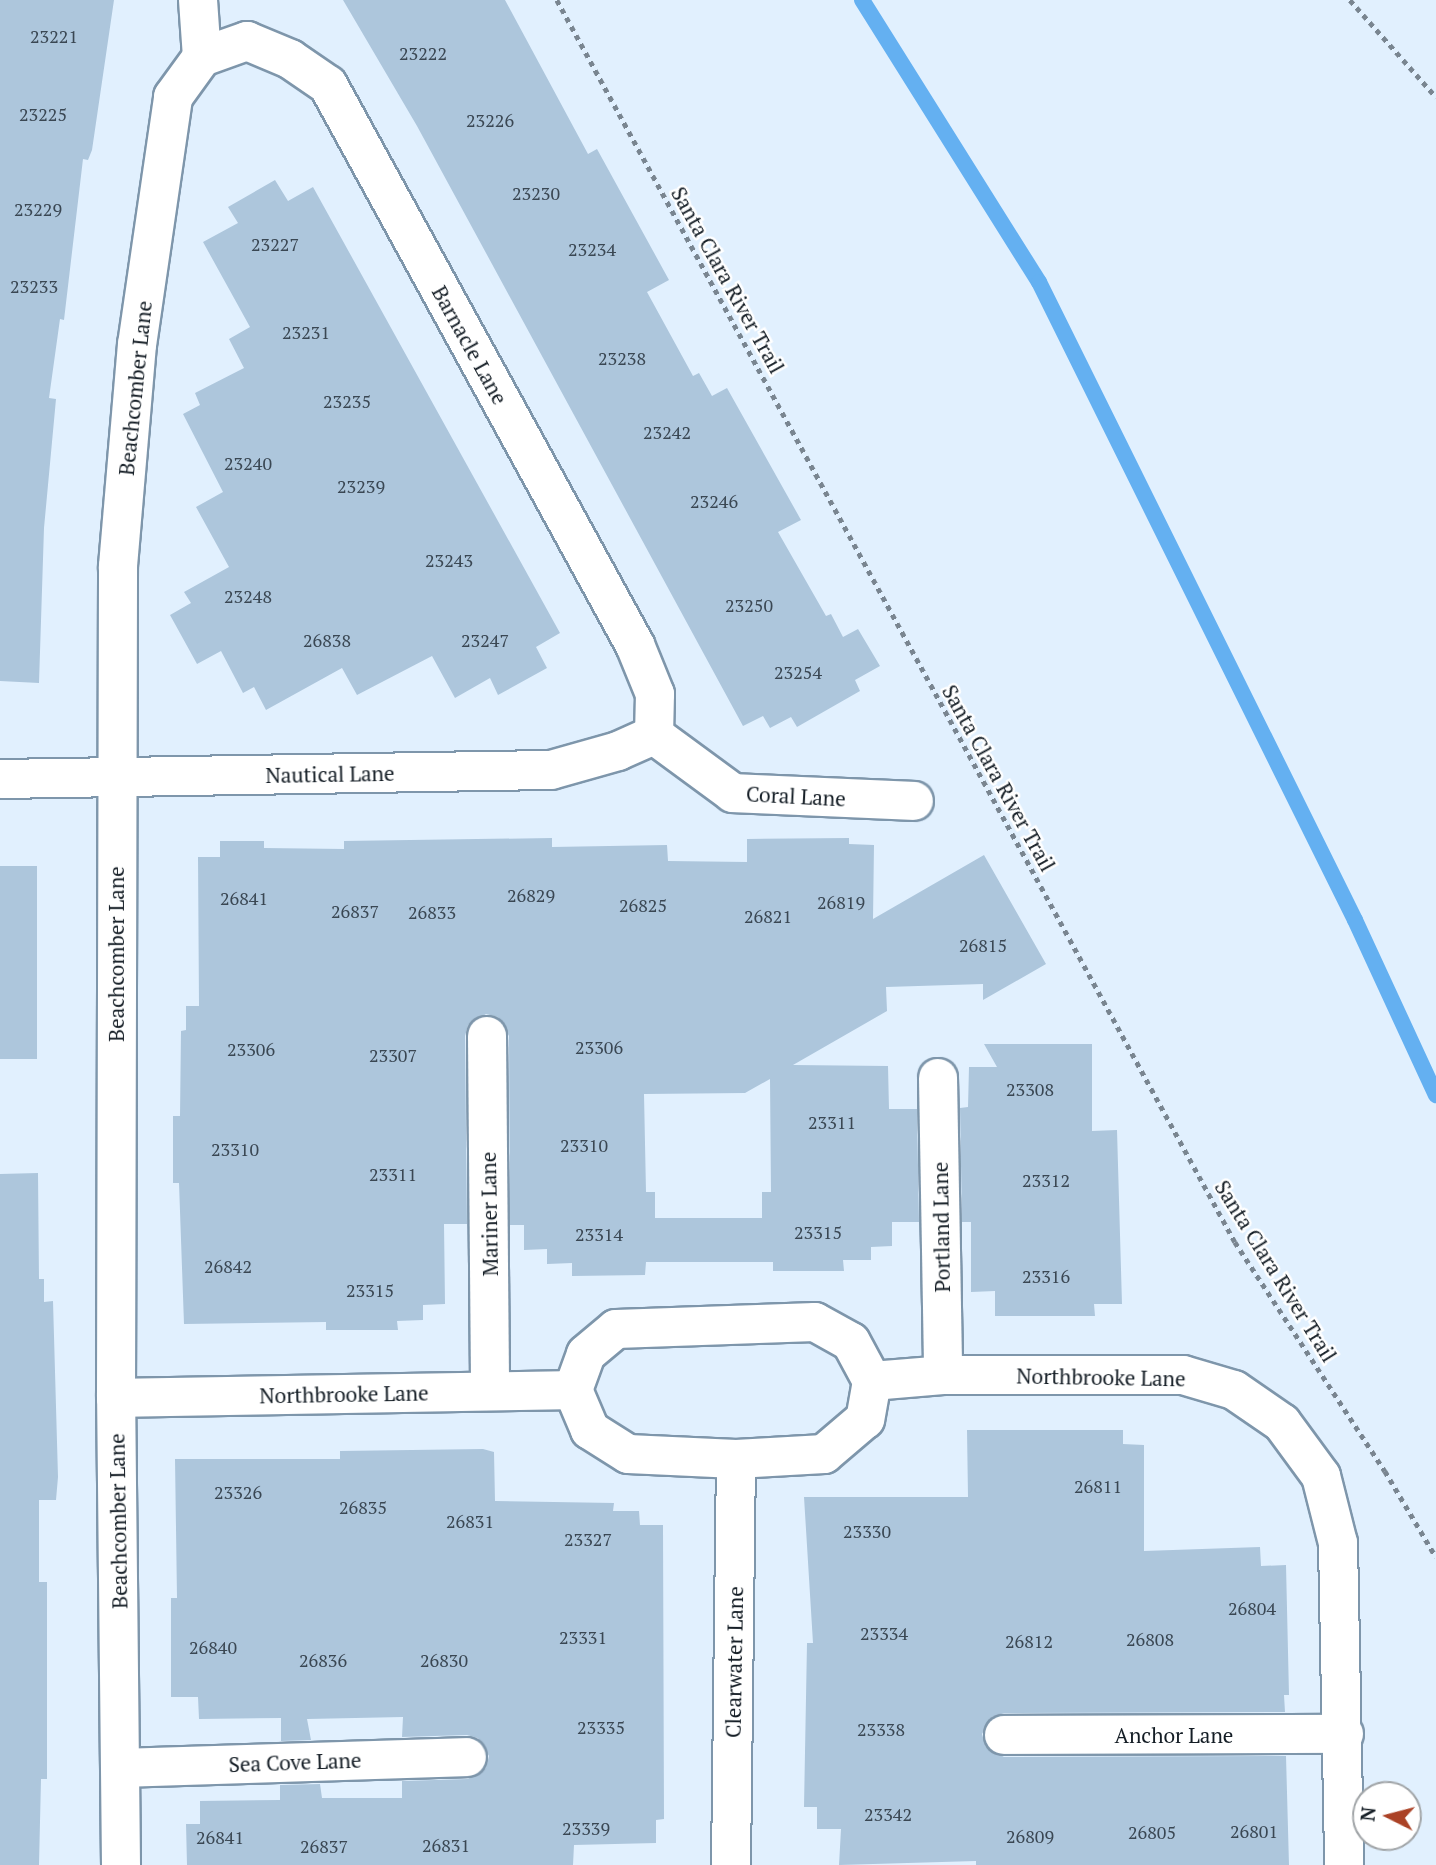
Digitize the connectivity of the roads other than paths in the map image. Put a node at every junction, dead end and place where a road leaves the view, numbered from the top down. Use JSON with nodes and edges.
{"nodes":[{"id":1,"x":198,"y":0,"type":"edge"},
{"id":2,"x":202,"y":57,"type":"junction"},
{"id":3,"x":654,"y":735,"type":"junction"},
{"id":4,"x":117,"y":778,"type":"junction"},
{"id":5,"x":0,"y":779,"type":"edge"},
{"id":6,"x":914,"y":801,"type":"dead end"},
{"id":7,"x":487,"y":1036,"type":"dead end"},
{"id":8,"x":938,"y":1078,"type":"dead end"},
{"id":9,"x":943,"y":1375,"type":"junction"},
{"id":10,"x":872,"y":1381,"type":"junction"},
{"id":11,"x":573,"y":1390,"type":"junction"},
{"id":12,"x":490,"y":1391,"type":"junction"},
{"id":13,"x":116,"y":1398,"type":"junction"},
{"id":14,"x":736,"y":1459,"type":"junction"},
{"id":15,"x":1344,"y":1734,"type":"junction"},
{"id":16,"x":1004,"y":1735,"type":"dead end"},
{"id":17,"x":467,"y":1757,"type":"dead end"},
{"id":18,"x":123,"y":1768,"type":"junction"},
{"id":19,"x":121,"y":1865,"type":"edge"},
{"id":20,"x":731,"y":1865,"type":"edge"},
{"id":21,"x":1344,"y":1865,"type":"edge"}],
"edges":[{"from":1,"to":2,"type":"street"},
{"from":2,"to":3,"type":"street","name":"Barnacle Lane"},
{"from":2,"to":4,"type":"street","name":"Beachcomber Lane"},
{"from":3,"to":4,"type":"street","name":"Nautical Lane"},
{"from":3,"to":6,"type":"street","name":"Coral Lane"},
{"from":4,"to":5,"type":"street","name":"Nautical Lane"},
{"from":4,"to":13,"type":"street","name":"Beachcomber Lane"},
{"from":7,"to":12,"type":"street","name":"Mariner Lane"},
{"from":8,"to":9,"type":"street","name":"Portland Lane"},
{"from":9,"to":10,"type":"street","name":"Northbrooke Lane"},
{"from":9,"to":15,"type":"street","name":"Northbrooke Lane"},
{"from":10,"to":11,"type":"street"},
{"from":10,"to":14,"type":"street"},
{"from":11,"to":12,"type":"street","name":"Northbrooke Lane"},
{"from":11,"to":14,"type":"street"},
{"from":12,"to":13,"type":"street","name":"Northbrooke Lane"},
{"from":13,"to":18,"type":"street","name":"Beachcomber Lane"},
{"from":14,"to":20,"type":"street","name":"Clearwater Lane"},
{"from":15,"to":16,"type":"street","name":"Anchor Lane"},
{"from":15,"to":21,"type":"street","name":"Northbrooke Lane"},
{"from":17,"to":18,"type":"street","name":"Sea Cove Lane"},
{"from":18,"to":19,"type":"street","name":"Beachcomber Lane"}]}
